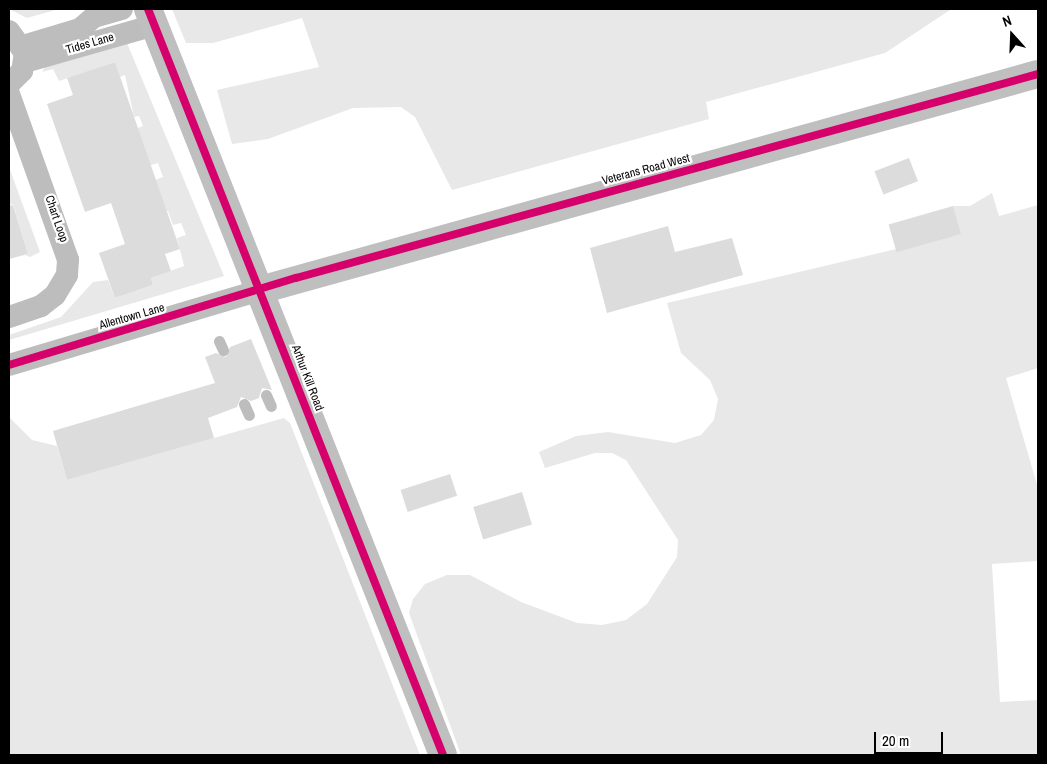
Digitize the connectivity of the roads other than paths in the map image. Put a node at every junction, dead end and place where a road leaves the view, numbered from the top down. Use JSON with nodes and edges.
{"nodes":[{"id":1,"x":122,"y":9,"type":"edge"},
{"id":2,"x":151,"y":17,"type":"edge"},
{"id":3,"x":18,"y":43,"type":"edge"},
{"id":4,"x":1038,"y":74,"type":"edge"},
{"id":5,"x":9,"y":84,"type":"edge"},
{"id":6,"x":9,"y":94,"type":"edge"},
{"id":7,"x":260,"y":290,"type":"junction"},
{"id":8,"x":9,"y":317,"type":"edge"},
{"id":9,"x":9,"y":365,"type":"edge"},
{"id":10,"x":266,"y":395,"type":"dead end"},
{"id":11,"x":244,"y":404,"type":"dead end"},
{"id":12,"x":271,"y":406,"type":"dead end"},
{"id":13,"x":249,"y":415,"type":"dead end"},
{"id":14,"x":443,"y":755,"type":"edge"}],
"edges":[{"from":1,"to":3,"type":"street","name":"Tides Lane"},
{"from":2,"to":3,"type":"street","name":"Tides Lane"},
{"from":2,"to":7,"type":"street","name":"Arthur Kill Road"},
{"from":3,"to":5,"type":"street"},
{"from":4,"to":7,"type":"street","name":"Veterans Road West"},
{"from":6,"to":8,"type":"street","name":"Chart Loop"},
{"from":7,"to":9,"type":"street","name":"Allentown Lane"},
{"from":7,"to":14,"type":"street","name":"Arthur Kill Road"},
{"from":10,"to":12,"type":"lane"},
{"from":11,"to":13,"type":"lane"}]}
